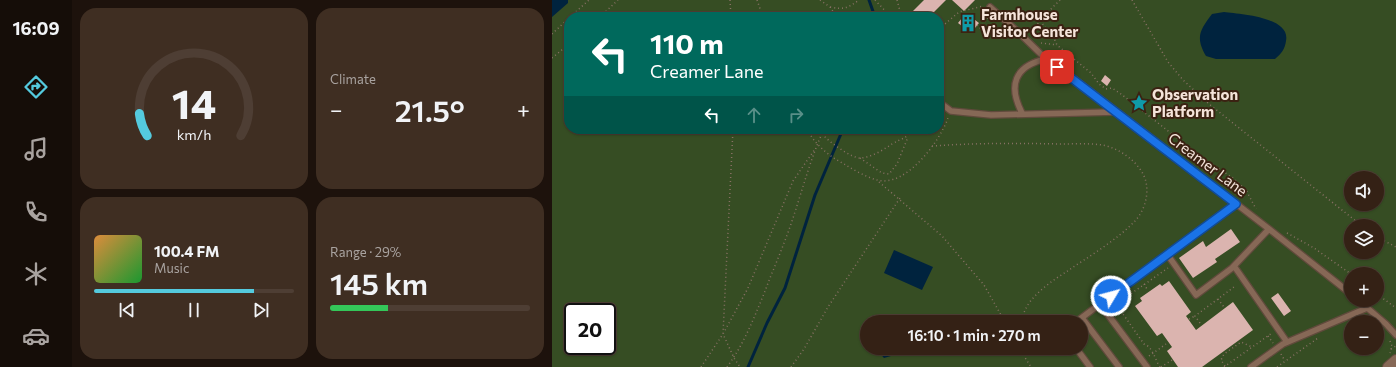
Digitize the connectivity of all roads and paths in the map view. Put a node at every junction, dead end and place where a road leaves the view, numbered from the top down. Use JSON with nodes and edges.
{"nodes":[{"id":1,"x":589,"y":0,"type":"edge"},
{"id":2,"x":618,"y":0,"type":"edge"},
{"id":3,"x":730,"y":0,"type":"edge"},
{"id":4,"x":757,"y":0,"type":"edge"},
{"id":5,"x":820,"y":0,"type":"edge"},
{"id":6,"x":859,"y":0,"type":"edge"},
{"id":7,"x":875,"y":0,"type":"edge"},
{"id":8,"x":897,"y":0,"type":"edge"},
{"id":9,"x":1060,"y":0,"type":"edge"},
{"id":10,"x":1132,"y":0,"type":"edge"},
{"id":11,"x":830,"y":7,"type":"junction"},
{"id":12,"x":992,"y":9,"type":"junction"},
{"id":13,"x":576,"y":12,"type":"edge"},
{"id":14,"x":605,"y":12,"type":"edge"},
{"id":15,"x":731,"y":12,"type":"edge"},
{"id":16,"x":761,"y":12,"type":"edge"},
{"id":17,"x":834,"y":12,"type":"edge"},
{"id":18,"x":886,"y":12,"type":"edge"},
{"id":19,"x":901,"y":12,"type":"edge"},
{"id":20,"x":1040,"y":21,"type":"junction"},
{"id":21,"x":564,"y":23,"type":"edge"},
{"id":22,"x":944,"y":25,"type":"edge"},
{"id":23,"x":977,"y":25,"type":"dead end"},
{"id":24,"x":552,"y":34,"type":"edge"},
{"id":25,"x":1028,"y":42,"type":"junction"},
{"id":26,"x":1057,"y":45,"type":"junction"},
{"id":27,"x":564,"y":48,"type":"edge"},
{"id":28,"x":552,"y":58,"type":"edge"},
{"id":29,"x":1046,"y":59,"type":"junction"},
{"id":30,"x":944,"y":106,"type":"edge"},
{"id":31,"x":951,"y":111,"type":"junction"},
{"id":32,"x":1115,"y":112,"type":"junction"},
{"id":33,"x":1022,"y":113,"type":"junction"},
{"id":34,"x":944,"y":130,"type":"edge"},
{"id":35,"x":734,"y":134,"type":"edge"},
{"id":36,"x":809,"y":134,"type":"edge"},
{"id":37,"x":822,"y":134,"type":"joint"},
{"id":38,"x":941,"y":134,"type":"edge"},
{"id":39,"x":909,"y":136,"type":"joint"},
{"id":40,"x":817,"y":144,"type":"junction"},
{"id":41,"x":932,"y":146,"type":"junction"},
{"id":42,"x":816,"y":147,"type":"junction"},
{"id":43,"x":860,"y":158,"type":"junction"},
{"id":44,"x":878,"y":181,"type":"junction"},
{"id":45,"x":900,"y":198,"type":"junction"},
{"id":46,"x":1236,"y":204,"type":"junction"},
{"id":47,"x":1258,"y":212,"type":"dead end"},
{"id":48,"x":1353,"y":219,"type":"edge"},
{"id":49,"x":1269,"y":229,"type":"junction"},
{"id":50,"x":1286,"y":233,"type":"dead end"},
{"id":51,"x":1384,"y":241,"type":"edge"},
{"id":52,"x":1396,"y":247,"type":"edge"},
{"id":53,"x":1167,"y":254,"type":"junction"},
{"id":54,"x":1174,"y":264,"type":"junction"},
{"id":55,"x":1234,"y":266,"type":"junction"},
{"id":56,"x":1344,"y":269,"type":"edge"},
{"id":57,"x":1144,"y":284,"type":"junction"},
{"id":58,"x":1234,"y":287,"type":"dead end"},
{"id":59,"x":1344,"y":288,"type":"edge"},
{"id":60,"x":1148,"y":289,"type":"dead end"},
{"id":61,"x":1218,"y":299,"type":"junction"},
{"id":62,"x":1384,"y":299,"type":"edge"},
{"id":63,"x":1100,"y":304,"type":"junction"},
{"id":64,"x":1224,"y":307,"type":"dead end"},
{"id":65,"x":1367,"y":308,"type":"joint"},
{"id":66,"x":1396,"y":308,"type":"edge"},
{"id":67,"x":1001,"y":315,"type":"edge"},
{"id":68,"x":1023,"y":315,"type":"edge"},
{"id":69,"x":1086,"y":315,"type":"edge"},
{"id":70,"x":1195,"y":316,"type":"junction"},
{"id":71,"x":1189,"y":319,"type":"dead end"},
{"id":72,"x":1200,"y":323,"type":"dead end"},
{"id":73,"x":1088,"y":326,"type":"edge"},
{"id":74,"x":1278,"y":329,"type":"junction"},
{"id":75,"x":723,"y":334,"type":"junction"},
{"id":76,"x":1396,"y":335,"type":"edge"},
{"id":77,"x":1320,"y":336,"type":"dead end"},
{"id":78,"x":1390,"y":340,"type":"dead end"},
{"id":79,"x":1288,"y":342,"type":"junction"},
{"id":80,"x":1166,"y":344,"type":"dead end"},
{"id":81,"x":1396,"y":346,"type":"edge"},
{"id":82,"x":1252,"y":347,"type":"junction"},
{"id":83,"x":1391,"y":349,"type":"junction"},
{"id":84,"x":1153,"y":353,"type":"junction"},
{"id":85,"x":1024,"y":355,"type":"edge"},
{"id":86,"x":1081,"y":355,"type":"edge"},
{"id":87,"x":734,"y":358,"type":"junction"},
{"id":88,"x":1392,"y":358,"type":"edge"},
{"id":89,"x":1172,"y":360,"type":"dead end"},
{"id":90,"x":1142,"y":361,"type":"junction"},
{"id":91,"x":701,"y":367,"type":"edge"},
{"id":92,"x":727,"y":367,"type":"edge"},
{"id":93,"x":740,"y":367,"type":"edge"},
{"id":94,"x":791,"y":367,"type":"edge"},
{"id":95,"x":1032,"y":367,"type":"edge"},
{"id":96,"x":1090,"y":367,"type":"edge"},
{"id":97,"x":1119,"y":367,"type":"edge"},
{"id":98,"x":1147,"y":367,"type":"edge"},
{"id":99,"x":1161,"y":367,"type":"edge"},
{"id":100,"x":1225,"y":367,"type":"edge"},
{"id":101,"x":1251,"y":367,"type":"edge"},
{"id":102,"x":1277,"y":367,"type":"edge"},
{"id":103,"x":1388,"y":367,"type":"edge"}],
"edges":[{"from":1,"to":13,"type":"path"},
{"from":2,"to":14,"type":"path"},
{"from":3,"to":15,"type":"path"},
{"from":4,"to":16,"type":"path"},
{"from":5,"to":11,"type":"path"},
{"from":6,"to":11,"type":"path"},
{"from":7,"to":18,"type":"path"},
{"from":8,"to":19,"type":"path"},
{"from":9,"to":20,"type":"path"},
{"from":10,"to":48,"type":"path"},
{"from":11,"to":17,"type":"path"},
{"from":12,"to":22,"type":"path"},
{"from":12,"to":23,"type":"path"},
{"from":12,"to":25,"type":"lane","name":"Creamer Lane"},
{"from":20,"to":25,"type":"path"},
{"from":20,"to":26,"type":"path"},
{"from":21,"to":24,"type":"path"},
{"from":25,"to":26,"type":"path"},
{"from":25,"to":29,"type":"lane","name":"Creamer Lane"},
{"from":26,"to":47,"type":"path"},
{"from":27,"to":28,"type":"path"},
{"from":29,"to":32,"type":"lane","name":"Creamer Lane"},
{"from":29,"to":33,"type":"lane"},
{"from":30,"to":31,"type":"lane"},
{"from":31,"to":33,"type":"lane"},
{"from":31,"to":34,"type":"path"},
{"from":32,"to":33,"type":"lane"},
{"from":32,"to":46,"type":"lane","name":"Creamer Lane"},
{"from":35,"to":75,"type":"path"},
{"from":36,"to":40,"type":"path"},
{"from":37,"to":40,"type":"path"},
{"from":37,"to":43,"type":"path"},
{"from":38,"to":41,"type":"path"},
{"from":39,"to":43,"type":"path"},
{"from":39,"to":43,"type":"path"},
{"from":40,"to":42,"type":"path"},
{"from":40,"to":44,"type":"path"},
{"from":41,"to":44,"type":"path"},
{"from":41,"to":68,"type":"path"},
{"from":42,"to":75,"type":"path"},
{"from":42,"to":87,"type":"path"},
{"from":44,"to":45,"type":"path"},
{"from":45,"to":67,"type":"path"},
{"from":45,"to":94,"type":"path"},
{"from":46,"to":49,"type":"lane","name":"Creamer Lane"},
{"from":46,"to":53,"type":"lane"},
{"from":49,"to":55,"type":"lane"},
{"from":49,"to":59,"type":"lane","name":"Creamer Lane"},
{"from":50,"to":56,"type":"path"},
{"from":51,"to":52,"type":"path"},
{"from":53,"to":54,"type":"lane"},
{"from":53,"to":63,"type":"lane"},
{"from":54,"to":55,"type":"lane"},
{"from":54,"to":57,"type":"path"},
{"from":55,"to":74,"type":"lane"},
{"from":57,"to":60,"type":"path"},
{"from":57,"to":84,"type":"path"},
{"from":58,"to":61,"type":"path"},
{"from":61,"to":64,"type":"path"},
{"from":61,"to":70,"type":"path"},
{"from":62,"to":66,"type":"path"},
{"from":63,"to":69,"type":"lane"},
{"from":63,"to":90,"type":"lane"},
{"from":65,"to":76,"type":"lane"},
{"from":65,"to":79,"type":"lane"},
{"from":70,"to":71,"type":"path"},
{"from":70,"to":72,"type":"path"},
{"from":73,"to":97,"type":"lane"},
{"from":74,"to":79,"type":"lane"},
{"from":74,"to":82,"type":"path"},
{"from":75,"to":87,"type":"path"},
{"from":75,"to":91,"type":"path"},
{"from":77,"to":102,"type":"path"},
{"from":78,"to":83,"type":"path"},
{"from":79,"to":101,"type":"lane"},
{"from":80,"to":84,"type":"path"},
{"from":81,"to":83,"type":"path"},
{"from":82,"to":100,"type":"path"},
{"from":82,"to":100,"type":"path"},
{"from":83,"to":88,"type":"path"},
{"from":84,"to":90,"type":"path"},
{"from":84,"to":99,"type":"path"},
{"from":85,"to":95,"type":"path"},
{"from":86,"to":96,"type":"lane"},
{"from":87,"to":92,"type":"path"},
{"from":87,"to":93,"type":"path"},
{"from":88,"to":103,"type":"street"},
{"from":89,"to":99,"type":"path"},
{"from":90,"to":98,"type":"lane"}]}
